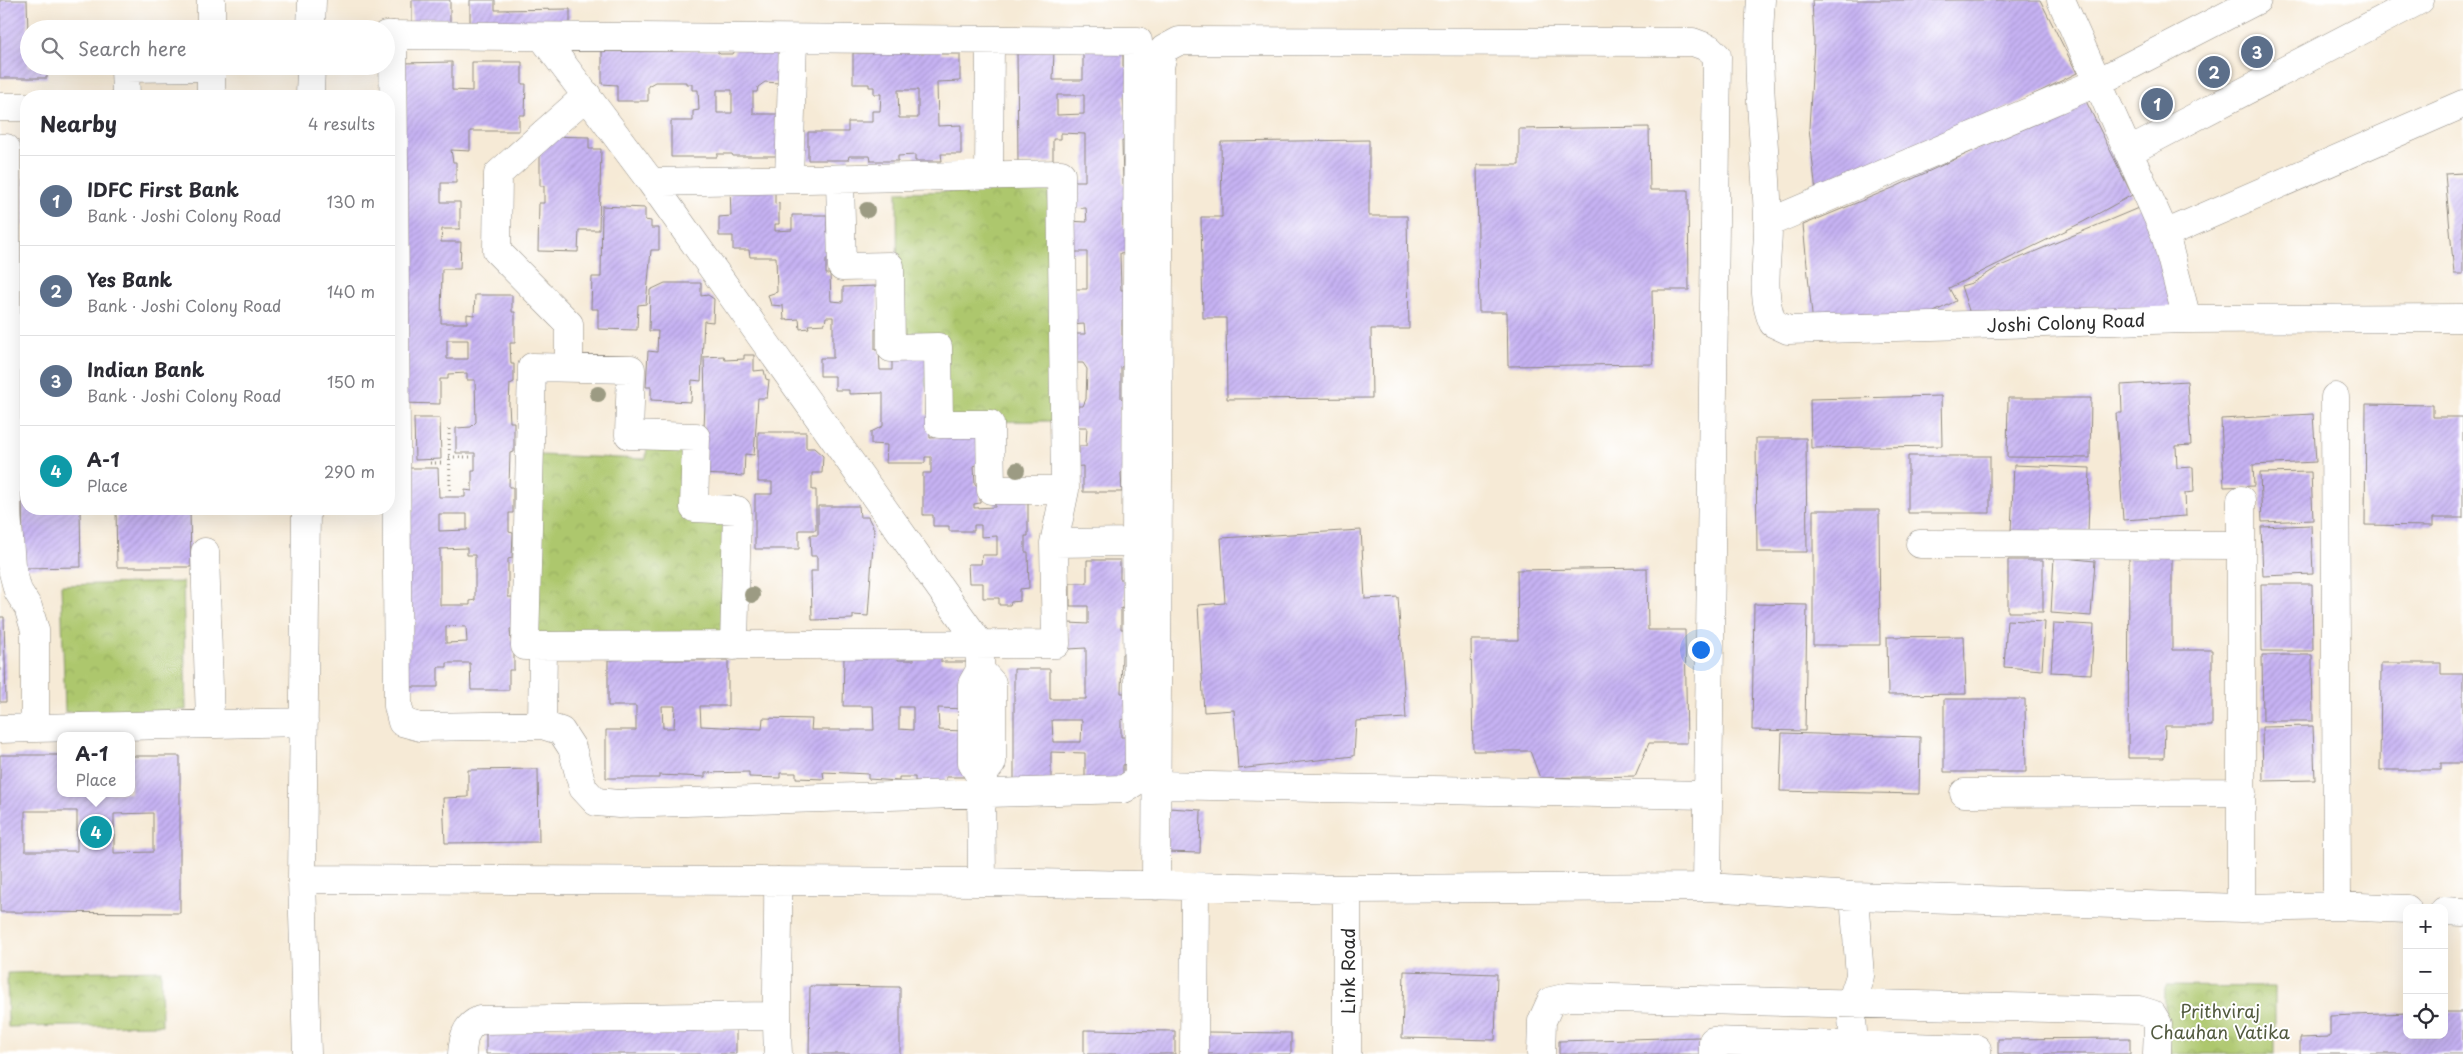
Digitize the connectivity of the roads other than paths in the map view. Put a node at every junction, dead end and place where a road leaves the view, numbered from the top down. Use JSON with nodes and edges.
{"nodes":[{"id":1,"x":211,"y":0,"type":"edge"},
{"id":2,"x":312,"y":0,"type":"edge"},
{"id":3,"x":1761,"y":0,"type":"edge"},
{"id":4,"x":2061,"y":0,"type":"edge"},
{"id":5,"x":2257,"y":0,"type":"edge"},
{"id":6,"x":2420,"y":0,"type":"edge"},
{"id":7,"x":211,"y":20,"type":"edge"},
{"id":8,"x":311,"y":20,"type":"edge"},
{"id":9,"x":395,"y":35,"type":"edge"},
{"id":10,"x":544,"y":38,"type":"junction"},
{"id":11,"x":793,"y":40,"type":"junction"},
{"id":12,"x":990,"y":41,"type":"junction"},
{"id":13,"x":125,"y":75,"type":"edge"},
{"id":14,"x":211,"y":75,"type":"edge"},
{"id":15,"x":311,"y":75,"type":"edge"},
{"id":16,"x":390,"y":75,"type":"edge"},
{"id":17,"x":2096,"y":83,"type":"junction"},
{"id":18,"x":126,"y":90,"type":"edge"},
{"id":19,"x":211,"y":90,"type":"edge"},
{"id":20,"x":310,"y":90,"type":"edge"},
{"id":21,"x":391,"y":90,"type":"edge"},
{"id":22,"x":587,"y":95,"type":"junction"},
{"id":23,"x":2463,"y":104,"type":"edge"},
{"id":24,"x":0,"y":107,"type":"edge"},
{"id":25,"x":20,"y":107,"type":"edge"},
{"id":26,"x":0,"y":148,"type":"edge"},
{"id":27,"x":2128,"y":152,"type":"junction"},
{"id":28,"x":989,"y":175,"type":"junction"},
{"id":29,"x":840,"y":178,"type":"junction"},
{"id":30,"x":789,"y":179,"type":"junction"},
{"id":31,"x":651,"y":182,"type":"junction"},
{"id":32,"x":1768,"y":223,"type":"junction"},
{"id":33,"x":2165,"y":234,"type":"junction"},
{"id":34,"x":2463,"y":318,"type":"edge"},
{"id":35,"x":2187,"y":319,"type":"junction"},
{"id":36,"x":569,"y":368,"type":"junction"},
{"id":37,"x":2335,"y":397,"type":"dead end"},
{"id":38,"x":395,"y":454,"type":"edge"},
{"id":39,"x":1065,"y":490,"type":"junction"},
{"id":40,"x":2241,"y":500,"type":"dead end"},
{"id":41,"x":306,"y":515,"type":"edge"},
{"id":42,"x":1136,"y":542,"type":"junction"},
{"id":43,"x":1054,"y":543,"type":"junction"},
{"id":44,"x":1920,"y":544,"type":"dead end"},
{"id":45,"x":2241,"y":545,"type":"junction"},
{"id":46,"x":205,"y":552,"type":"dead end"},
{"id":47,"x":543,"y":646,"type":"junction"},
{"id":48,"x":734,"y":646,"type":"junction"},
{"id":49,"x":980,"y":657,"type":"junction"},
{"id":50,"x":304,"y":722,"type":"junction"},
{"id":51,"x":210,"y":723,"type":"junction"},
{"id":52,"x":542,"y":725,"type":"junction"},
{"id":53,"x":35,"y":728,"type":"junction"},
{"id":54,"x":0,"y":729,"type":"edge"},
{"id":55,"x":1157,"y":785,"type":"junction"},
{"id":56,"x":981,"y":786,"type":"junction"},
{"id":57,"x":2242,"y":792,"type":"junction"},
{"id":58,"x":1964,"y":793,"type":"dead end"},
{"id":59,"x":1708,"y":795,"type":"junction"},
{"id":60,"x":302,"y":879,"type":"junction"},
{"id":61,"x":778,"y":881,"type":"junction"},
{"id":62,"x":982,"y":882,"type":"junction"},
{"id":63,"x":1156,"y":886,"type":"junction"},
{"id":64,"x":1194,"y":887,"type":"junction"},
{"id":65,"x":1707,"y":887,"type":"junction"},
{"id":66,"x":1348,"y":889,"type":"junction"},
{"id":67,"x":1854,"y":896,"type":"junction"},
{"id":68,"x":2337,"y":906,"type":"junction"},
{"id":69,"x":2241,"y":908,"type":"junction"},
{"id":70,"x":2403,"y":909,"type":"edge"},
{"id":71,"x":2448,"y":911,"type":"edge"},
{"id":72,"x":2463,"y":912,"type":"edge"},
{"id":73,"x":1852,"y":1003,"type":"junction"},
{"id":74,"x":776,"y":1016,"type":"junction"},
{"id":75,"x":1854,"y":1047,"type":"junction"},
{"id":76,"x":306,"y":1054,"type":"edge"},
{"id":77,"x":462,"y":1054,"type":"edge"},
{"id":78,"x":778,"y":1054,"type":"edge"},
{"id":79,"x":1194,"y":1054,"type":"edge"},
{"id":80,"x":1347,"y":1054,"type":"edge"},
{"id":81,"x":1541,"y":1054,"type":"edge"},
{"id":82,"x":1713,"y":1054,"type":"edge"},
{"id":83,"x":1977,"y":1054,"type":"edge"},
{"id":84,"x":2157,"y":1054,"type":"edge"}],
"edges":[{"from":1,"to":7,"type":"street"},
{"from":2,"to":8,"type":"street"},
{"from":3,"to":32,"type":"street","name":"Joshi Colony Road"},
{"from":4,"to":17,"type":"street"},
{"from":5,"to":17,"type":"street"},
{"from":6,"to":27,"type":"street"},
{"from":9,"to":10,"type":"street"},
{"from":10,"to":11,"type":"street"},
{"from":10,"to":22,"type":"street"},
{"from":11,"to":12,"type":"street"},
{"from":11,"to":30,"type":"street"},
{"from":12,"to":28,"type":"street"},
{"from":12,"to":42,"type":"street"},
{"from":13,"to":18,"type":"street"},
{"from":14,"to":19,"type":"street"},
{"from":15,"to":20,"type":"street"},
{"from":16,"to":21,"type":"street"},
{"from":17,"to":27,"type":"street"},
{"from":17,"to":32,"type":"street"},
{"from":22,"to":31,"type":"street"},
{"from":22,"to":36,"type":"street"},
{"from":23,"to":33,"type":"street"},
{"from":24,"to":25,"type":"street"},
{"from":26,"to":53,"type":"street"},
{"from":27,"to":33,"type":"street"},
{"from":28,"to":29,"type":"street"},
{"from":28,"to":39,"type":"street"},
{"from":29,"to":30,"type":"street"},
{"from":29,"to":39,"type":"street"},
{"from":30,"to":31,"type":"street"},
{"from":31,"to":49,"type":"street"},
{"from":32,"to":35,"type":"street","name":"Joshi Colony Road"},
{"from":33,"to":35,"type":"street"},
{"from":34,"to":35,"type":"street","name":"Joshi Colony Road"},
{"from":36,"to":47,"type":"street"},
{"from":36,"to":48,"type":"street"},
{"from":37,"to":68,"type":"street"},
{"from":38,"to":52,"type":"street"},
{"from":39,"to":43,"type":"street"},
{"from":40,"to":45,"type":"street"},
{"from":41,"to":50,"type":"street"},
{"from":42,"to":43,"type":"street"},
{"from":42,"to":56,"type":"street"},
{"from":43,"to":49,"type":"street"},
{"from":44,"to":45,"type":"street"},
{"from":45,"to":57,"type":"street"},
{"from":46,"to":51,"type":"street"},
{"from":47,"to":48,"type":"street"},
{"from":47,"to":52,"type":"street"},
{"from":48,"to":49,"type":"street"},
{"from":49,"to":56,"type":"street"},
{"from":50,"to":51,"type":"street"},
{"from":50,"to":60,"type":"street"},
{"from":51,"to":53,"type":"street"},
{"from":52,"to":56,"type":"street"},
{"from":53,"to":54,"type":"street"},
{"from":55,"to":59,"type":"street"},
{"from":55,"to":59,"type":"street"},
{"from":55,"to":63,"type":"street"},
{"from":56,"to":62,"type":"street"},
{"from":57,"to":58,"type":"street"},
{"from":57,"to":69,"type":"street"},
{"from":59,"to":65,"type":"street"},
{"from":60,"to":61,"type":"street"},
{"from":60,"to":76,"type":"street"},
{"from":61,"to":62,"type":"street"},
{"from":61,"to":74,"type":"street"},
{"from":62,"to":63,"type":"street"},
{"from":63,"to":64,"type":"street"},
{"from":64,"to":66,"type":"street"},
{"from":64,"to":79,"type":"street"},
{"from":65,"to":66,"type":"street"},
{"from":65,"to":67,"type":"street"},
{"from":66,"to":80,"type":"street","name":"Link Road"},
{"from":67,"to":69,"type":"street"},
{"from":67,"to":73,"type":"street"},
{"from":68,"to":69,"type":"street"},
{"from":68,"to":70,"type":"street"},
{"from":71,"to":72,"type":"street"},
{"from":73,"to":75,"type":"street"},
{"from":73,"to":81,"type":"street"},
{"from":73,"to":84,"type":"street"},
{"from":74,"to":77,"type":"street"},
{"from":74,"to":78,"type":"street"},
{"from":75,"to":82,"type":"street"},
{"from":75,"to":83,"type":"street"}]}
